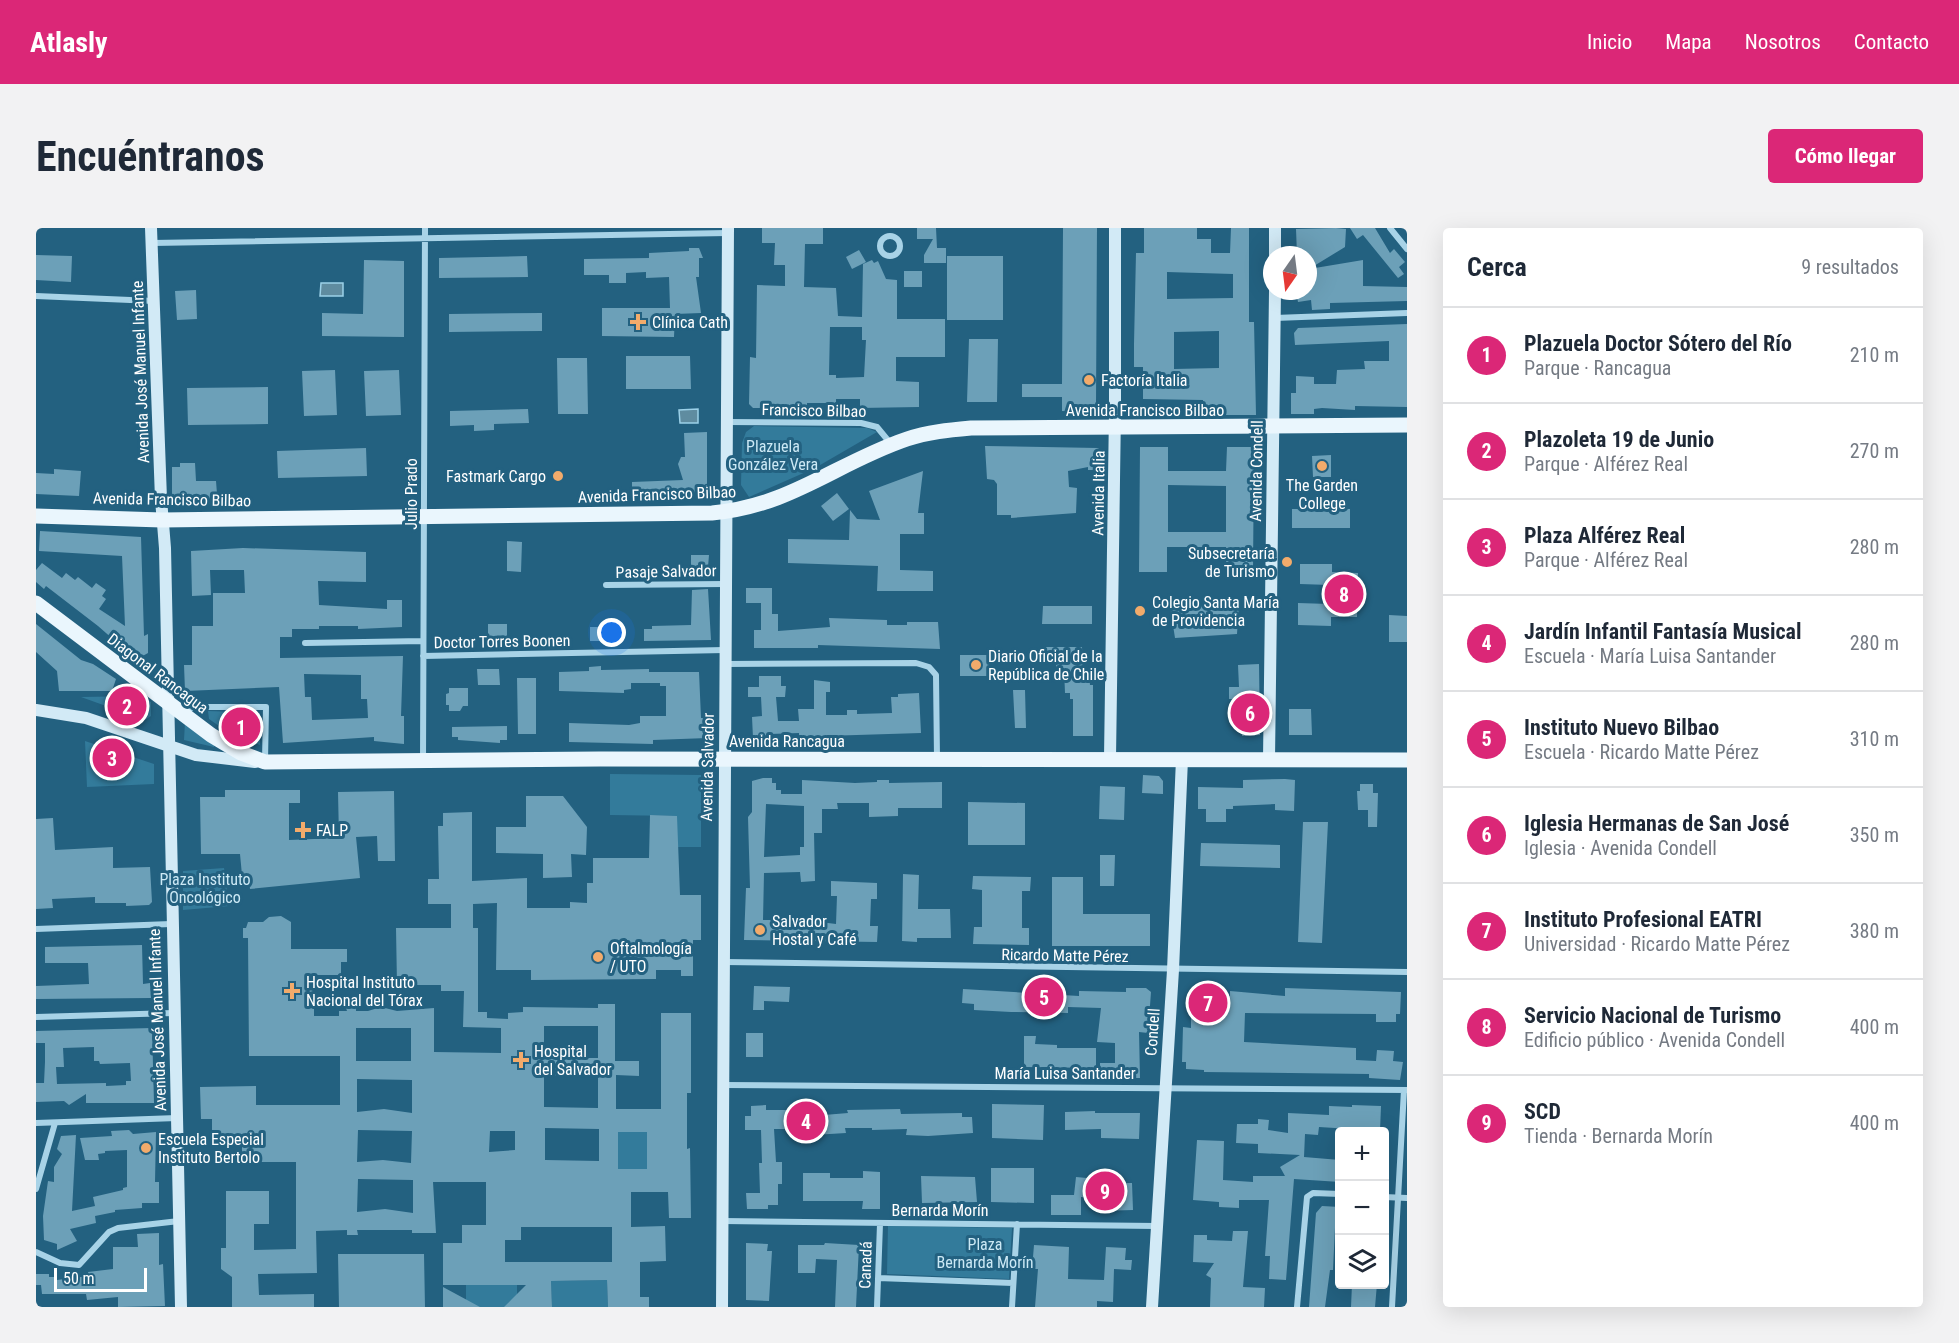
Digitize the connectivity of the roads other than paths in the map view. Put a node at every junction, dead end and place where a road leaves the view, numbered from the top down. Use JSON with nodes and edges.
{"nodes":[{"id":1,"x":151,"y":228,"type":"edge"},
{"id":2,"x":425,"y":228,"type":"edge"},
{"id":3,"x":890,"y":228,"type":"edge"},
{"id":4,"x":1114,"y":228,"type":"edge"},
{"id":5,"x":1275,"y":228,"type":"edge"},
{"id":6,"x":1390,"y":228,"type":"edge"},
{"id":7,"x":728,"y":230,"type":"edge"},
{"id":8,"x":889,"y":236,"type":"dead end"},
{"id":9,"x":425,"y":239,"type":"junction"},
{"id":10,"x":151,"y":243,"type":"junction"},
{"id":11,"x":1275,"y":246,"type":"edge"},
{"id":12,"x":1407,"y":249,"type":"edge"},
{"id":13,"x":36,"y":296,"type":"edge"},
{"id":14,"x":1275,"y":300,"type":"edge"},
{"id":15,"x":154,"y":301,"type":"junction"},
{"id":16,"x":1407,"y":313,"type":"edge"},
{"id":17,"x":1275,"y":318,"type":"junction"},
{"id":18,"x":726,"y":422,"type":"junction"},
{"id":19,"x":1407,"y":425,"type":"edge"},
{"id":20,"x":1274,"y":427,"type":"junction"},
{"id":21,"x":1115,"y":429,"type":"junction"},
{"id":22,"x":891,"y":444,"type":"junction"},
{"id":23,"x":726,"y":512,"type":"junction"},
{"id":24,"x":36,"y":516,"type":"edge"},
{"id":25,"x":424,"y":517,"type":"junction"},
{"id":26,"x":162,"y":520,"type":"junction"},
{"id":27,"x":725,"y":584,"type":"junction"},
{"id":28,"x":606,"y":585,"type":"dead end"},
{"id":29,"x":36,"y":603,"type":"edge"},
{"id":30,"x":423,"y":641,"type":"junction"},
{"id":31,"x":305,"y":643,"type":"dead end"},
{"id":32,"x":725,"y":650,"type":"junction"},
{"id":33,"x":423,"y":656,"type":"junction"},
{"id":34,"x":725,"y":664,"type":"junction"},
{"id":35,"x":168,"y":703,"type":"junction"},
{"id":36,"x":36,"y":710,"type":"edge"},
{"id":37,"x":181,"y":713,"type":"junction"},
{"id":38,"x":169,"y":748,"type":"junction"},
{"id":39,"x":936,"y":758,"type":"junction"},
{"id":40,"x":1110,"y":758,"type":"junction"},
{"id":41,"x":724,"y":759,"type":"junction"},
{"id":42,"x":1182,"y":759,"type":"junction"},
{"id":43,"x":1269,"y":759,"type":"junction"},
{"id":44,"x":1407,"y":760,"type":"edge"},
{"id":45,"x":423,"y":761,"type":"junction"},
{"id":46,"x":266,"y":762,"type":"junction"},
{"id":47,"x":171,"y":924,"type":"junction"},
{"id":48,"x":36,"y":929,"type":"edge"},
{"id":49,"x":722,"y":963,"type":"junction"},
{"id":50,"x":1173,"y":970,"type":"junction"},
{"id":51,"x":1407,"y":972,"type":"edge"},
{"id":52,"x":174,"y":1013,"type":"junction"},
{"id":53,"x":36,"y":1017,"type":"edge"},
{"id":54,"x":722,"y":1085,"type":"junction"},
{"id":55,"x":1165,"y":1087,"type":"junction"},
{"id":56,"x":1406,"y":1090,"type":"edge"},
{"id":57,"x":177,"y":1118,"type":"junction"},
{"id":58,"x":36,"y":1123,"type":"edge"},
{"id":59,"x":55,"y":1123,"type":"junction"},
{"id":60,"x":36,"y":1189,"type":"edge"},
{"id":61,"x":1335,"y":1194,"type":"edge"},
{"id":62,"x":1389,"y":1197,"type":"edge"},
{"id":63,"x":1398,"y":1197,"type":"junction"},
{"id":64,"x":1407,"y":1198,"type":"edge"},
{"id":65,"x":179,"y":1221,"type":"junction"},
{"id":66,"x":722,"y":1221,"type":"junction"},
{"id":67,"x":880,"y":1224,"type":"junction"},
{"id":68,"x":1017,"y":1224,"type":"junction"},
{"id":69,"x":1157,"y":1226,"type":"junction"},
{"id":70,"x":36,"y":1252,"type":"edge"},
{"id":71,"x":878,"y":1278,"type":"junction"},
{"id":72,"x":1013,"y":1283,"type":"junction"},
{"id":73,"x":181,"y":1307,"type":"edge"},
{"id":74,"x":722,"y":1307,"type":"edge"},
{"id":75,"x":877,"y":1307,"type":"edge"},
{"id":76,"x":1012,"y":1307,"type":"edge"},
{"id":77,"x":1152,"y":1307,"type":"edge"},
{"id":78,"x":1297,"y":1307,"type":"edge"},
{"id":79,"x":1392,"y":1307,"type":"edge"}],
"edges":[{"from":1,"to":10,"type":"street","name":"Avenida José Manuel Infante"},
{"from":2,"to":9,"type":"street","name":"Julio Prado"},
{"from":3,"to":8,"type":"street"},
{"from":4,"to":21,"type":"street","name":"Avenida Italia"},
{"from":5,"to":11,"type":"street"},
{"from":6,"to":12,"type":"street"},
{"from":7,"to":9,"type":"street"},
{"from":7,"to":18,"type":"street","name":"Avenida Salvador"},
{"from":9,"to":10,"type":"street"},
{"from":9,"to":25,"type":"street","name":"Julio Prado"},
{"from":10,"to":15,"type":"street","name":"Avenida José Manuel Infante"},
{"from":13,"to":15,"type":"street"},
{"from":14,"to":17,"type":"street","name":"Avenida Condell"},
{"from":15,"to":26,"type":"street","name":"Avenida José Manuel Infante"},
{"from":16,"to":17,"type":"street"},
{"from":17,"to":20,"type":"street","name":"Avenida Condell"},
{"from":18,"to":22,"type":"street","name":"Francisco Bilbao"},
{"from":18,"to":23,"type":"street","name":"Avenida Salvador"},
{"from":19,"to":20,"type":"main road","name":"Avenida Francisco Bilbao"},
{"from":20,"to":21,"type":"main road","name":"Avenida Francisco Bilbao"},
{"from":20,"to":43,"type":"street","name":"Avenida Condell"},
{"from":21,"to":22,"type":"main road","name":"Avenida Francisco Bilbao"},
{"from":21,"to":40,"type":"street","name":"Avenida Italia"},
{"from":22,"to":23,"type":"main road","name":"Avenida Francisco Bilbao"},
{"from":23,"to":25,"type":"main road","name":"Avenida Francisco Bilbao"},
{"from":23,"to":27,"type":"street","name":"Avenida Salvador"},
{"from":24,"to":26,"type":"main road","name":"Avenida Francisco Bilbao"},
{"from":25,"to":26,"type":"main road","name":"Avenida Francisco Bilbao"},
{"from":25,"to":30,"type":"street","name":"Julio Prado"},
{"from":26,"to":35,"type":"street","name":"Avenida José Manuel Infante"},
{"from":27,"to":28,"type":"street","name":"Pasaje Salvador"},
{"from":27,"to":32,"type":"street","name":"Avenida Salvador"},
{"from":29,"to":35,"type":"main road","name":"Diagonal Rancagua"},
{"from":30,"to":31,"type":"street","name":"Doctor Torres Boonen"},
{"from":30,"to":33,"type":"street","name":"Julio Prado"},
{"from":32,"to":33,"type":"street","name":"Doctor Torres Boonen"},
{"from":32,"to":34,"type":"street","name":"Avenida Salvador"},
{"from":33,"to":45,"type":"street","name":"Julio Prado"},
{"from":34,"to":39,"type":"street"},
{"from":34,"to":41,"type":"street","name":"Avenida Salvador"},
{"from":35,"to":37,"type":"main road","name":"Diagonal Rancagua"},
{"from":35,"to":38,"type":"street","name":"Avenida José Manuel Infante"},
{"from":36,"to":38,"type":"street","name":"Avenida Rancagua"},
{"from":37,"to":46,"type":"main road","name":"Diagonal Rancagua"},
{"from":37,"to":46,"type":"street"},
{"from":38,"to":46,"type":"street","name":"Avenida Rancagua"},
{"from":38,"to":47,"type":"street","name":"Avenida José Manuel Infante"},
{"from":39,"to":40,"type":"main road","name":"Avenida Rancagua"},
{"from":39,"to":41,"type":"main road","name":"Avenida Rancagua"},
{"from":40,"to":42,"type":"main road","name":"Avenida Rancagua"},
{"from":41,"to":45,"type":"main road","name":"Avenida Rancagua"},
{"from":41,"to":49,"type":"street","name":"Avenida Salvador"},
{"from":42,"to":43,"type":"main road","name":"Avenida Rancagua"},
{"from":42,"to":50,"type":"street","name":"Condell"},
{"from":43,"to":44,"type":"main road","name":"Avenida Rancagua"},
{"from":45,"to":46,"type":"main road","name":"Avenida Rancagua"},
{"from":47,"to":48,"type":"street"},
{"from":47,"to":52,"type":"street","name":"Avenida José Manuel Infante"},
{"from":49,"to":50,"type":"street","name":"Ricardo Matte Pérez"},
{"from":49,"to":54,"type":"street","name":"Avenida Salvador"},
{"from":50,"to":51,"type":"street","name":"Ricardo Matte Pérez"},
{"from":50,"to":55,"type":"street","name":"Condell"},
{"from":52,"to":53,"type":"street"},
{"from":52,"to":57,"type":"street","name":"Avenida José Manuel Infante"},
{"from":54,"to":55,"type":"street","name":"María Luisa Santander"},
{"from":54,"to":66,"type":"street","name":"Avenida Salvador"},
{"from":55,"to":56,"type":"street","name":"María Luisa Santander"},
{"from":55,"to":69,"type":"street","name":"Condell"},
{"from":56,"to":63,"type":"street"},
{"from":57,"to":59,"type":"street"},
{"from":57,"to":65,"type":"street","name":"Avenida José Manuel Infante"},
{"from":58,"to":59,"type":"street"},
{"from":59,"to":60,"type":"street"},
{"from":61,"to":78,"type":"street"},
{"from":62,"to":63,"type":"street"},
{"from":63,"to":64,"type":"street"},
{"from":63,"to":79,"type":"street"},
{"from":65,"to":70,"type":"street"},
{"from":65,"to":73,"type":"street","name":"Avenida José Manuel Infante"},
{"from":66,"to":67,"type":"street","name":"Bernarda Morín"},
{"from":66,"to":74,"type":"street","name":"Avenida Salvador"},
{"from":67,"to":68,"type":"street","name":"Bernarda Morín"},
{"from":67,"to":71,"type":"street","name":"Canadá"},
{"from":68,"to":69,"type":"street","name":"Bernarda Morín"},
{"from":68,"to":72,"type":"street"},
{"from":69,"to":77,"type":"street","name":"Condell"},
{"from":71,"to":72,"type":"street"},
{"from":71,"to":75,"type":"street","name":"Canadá"},
{"from":72,"to":76,"type":"street"}]}
